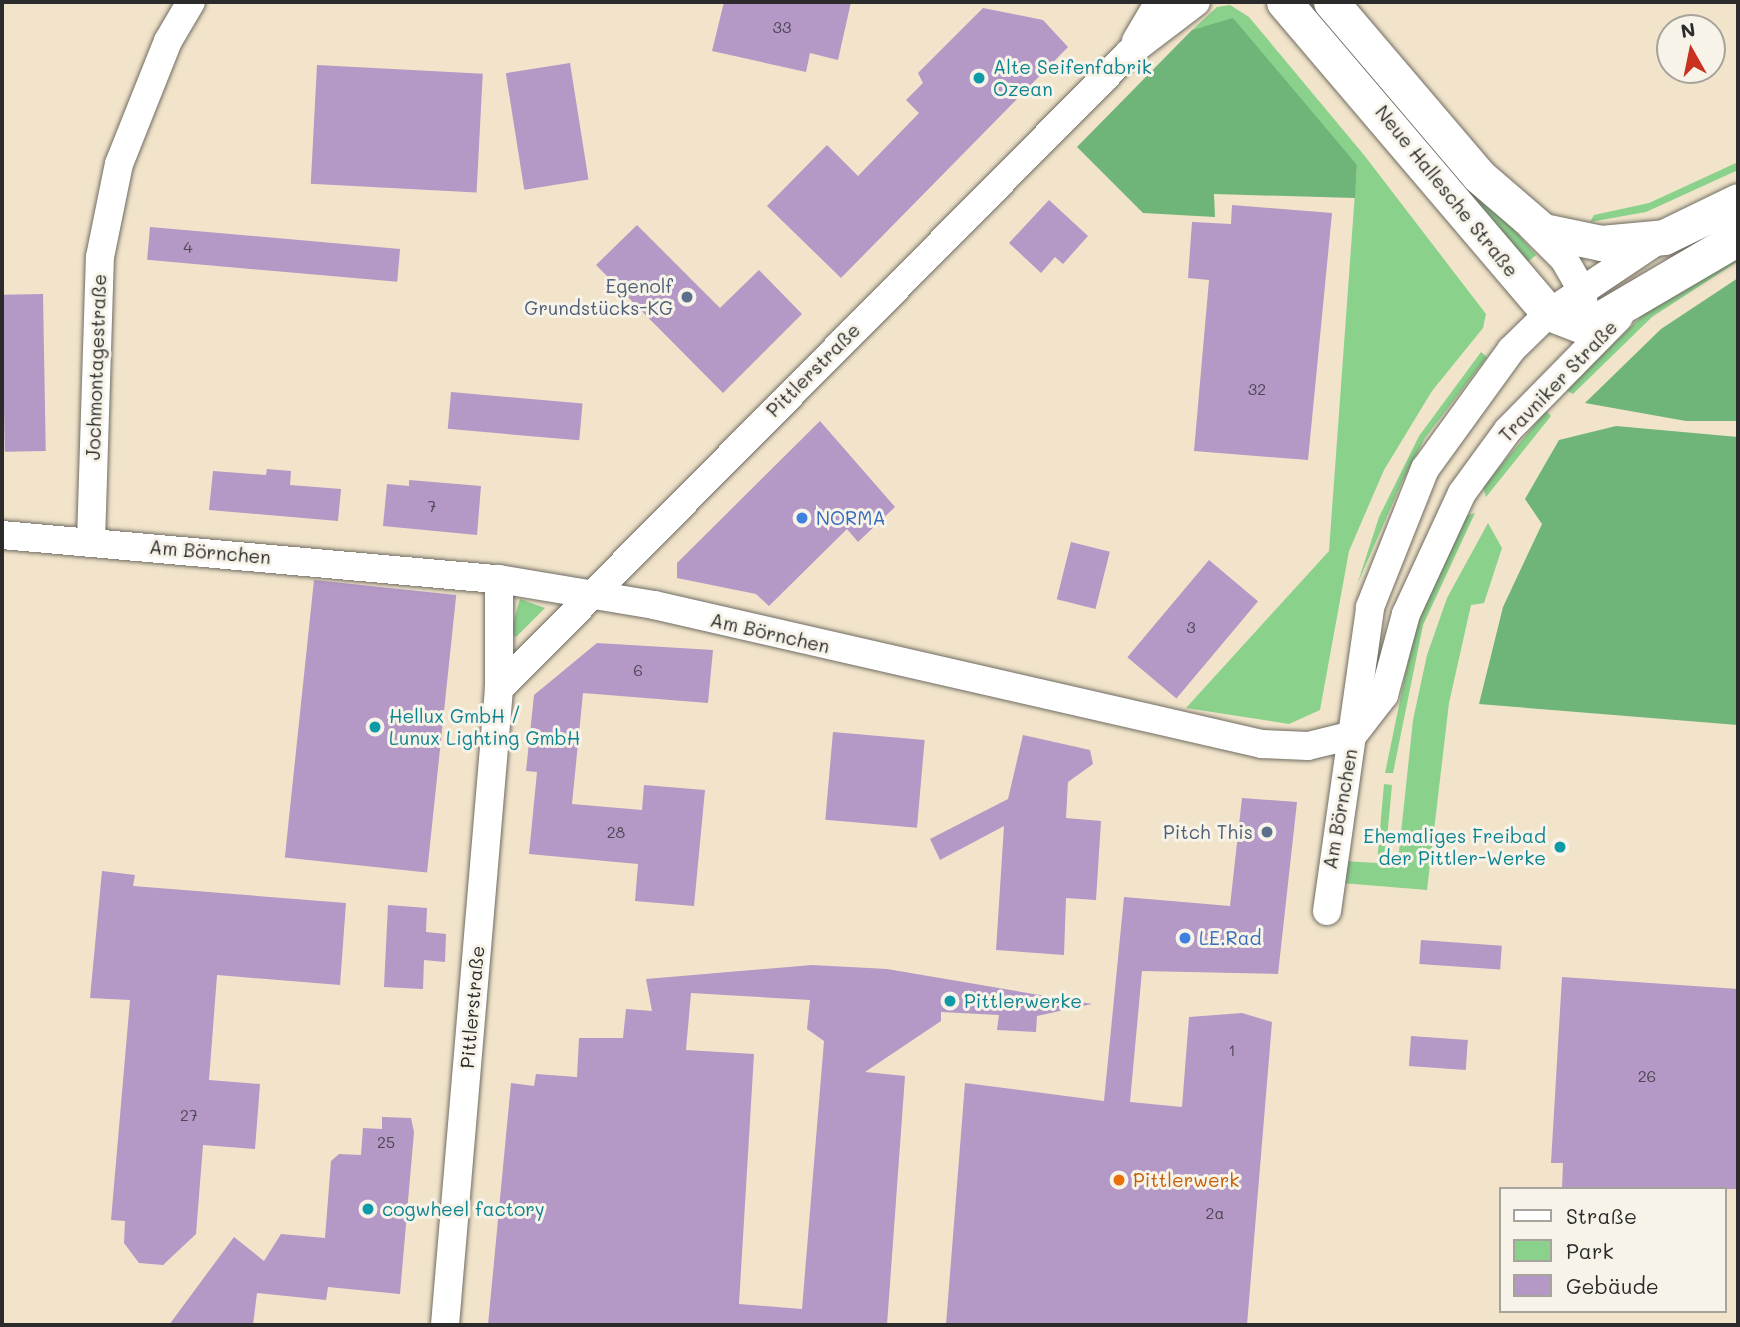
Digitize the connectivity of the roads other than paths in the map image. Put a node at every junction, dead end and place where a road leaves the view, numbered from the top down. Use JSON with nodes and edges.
{"nodes":[{"id":1,"x":191,"y":2,"type":"edge"},
{"id":2,"x":1159,"y":2,"type":"edge"},
{"id":3,"x":1196,"y":2,"type":"edge"},
{"id":4,"x":1283,"y":2,"type":"edge"},
{"id":5,"x":1331,"y":2,"type":"edge"},
{"id":6,"x":1129,"y":53,"type":"junction"},
{"id":7,"x":1738,"y":201,"type":"edge"},
{"id":8,"x":1530,"y":225,"type":"junction"},
{"id":9,"x":1664,"y":237,"type":"junction"},
{"id":10,"x":1738,"y":238,"type":"edge"},
{"id":11,"x":1582,"y":290,"type":"junction"},
{"id":12,"x":1632,"y":305,"type":"junction"},
{"id":13,"x":1549,"y":313,"type":"junction"},
{"id":14,"x":1586,"y":327,"type":"junction"},
{"id":15,"x":1572,"y":363,"type":"junction"},
{"id":16,"x":2,"y":535,"type":"edge"},
{"id":17,"x":91,"y":541,"type":"junction"},
{"id":18,"x":499,"y":579,"type":"junction"},
{"id":19,"x":590,"y":593,"type":"junction"},
{"id":20,"x":499,"y":690,"type":"junction"},
{"id":21,"x":1353,"y":734,"type":"junction"},
{"id":22,"x":1327,"y":911,"type":"dead end"},
{"id":23,"x":445,"y":1325,"type":"edge"}],
"edges":[{"from":1,"to":17,"type":"street","name":"Jochmontagestraße"},
{"from":2,"to":6,"type":"street","name":"Pittlerstraße"},
{"from":3,"to":6,"type":"street","name":"Pittlerstraße"},
{"from":4,"to":13,"type":"main road","name":"Neue Hallesche Straße"},
{"from":5,"to":8,"type":"main road","name":"Neue Hallesche Straße"},
{"from":6,"to":19,"type":"street","name":"Pittlerstraße"},
{"from":7,"to":9,"type":"main road"},
{"from":8,"to":9,"type":"main road"},
{"from":8,"to":11,"type":"street"},
{"from":9,"to":11,"type":"street"},
{"from":10,"to":12,"type":"main road","name":"Travniker Straße"},
{"from":11,"to":13,"type":"street"},
{"from":11,"to":14,"type":"street"},
{"from":12,"to":14,"type":"main road"},
{"from":12,"to":15,"type":"street","name":"Travniker Straße"},
{"from":13,"to":14,"type":"main road","name":"Neue Hallesche Straße"},
{"from":13,"to":21,"type":"street"},
{"from":14,"to":15,"type":"street"},
{"from":15,"to":21,"type":"street","name":"Travniker Straße"},
{"from":16,"to":17,"type":"street","name":"Am Börnchen"},
{"from":17,"to":18,"type":"street","name":"Am Börnchen"},
{"from":18,"to":19,"type":"street","name":"Am Börnchen"},
{"from":18,"to":20,"type":"street","name":"Pittlerstraße"},
{"from":19,"to":20,"type":"street","name":"Pittlerstraße"},
{"from":19,"to":21,"type":"street","name":"Am Börnchen"},
{"from":20,"to":23,"type":"street","name":"Pittlerstraße"},
{"from":21,"to":22,"type":"street","name":"Am Börnchen"}]}
